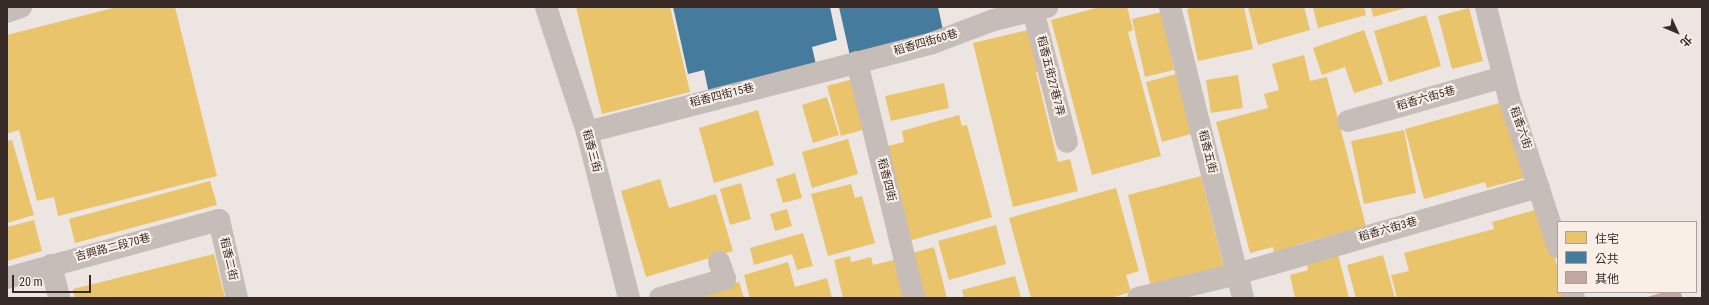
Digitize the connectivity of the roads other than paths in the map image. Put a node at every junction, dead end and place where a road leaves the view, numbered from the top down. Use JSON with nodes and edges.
{"nodes":[{"id":1,"x":21,"y":7,"type":"edge"},
{"id":2,"x":546,"y":7,"type":"edge"},
{"id":3,"x":1170,"y":7,"type":"edge"},
{"id":4,"x":1486,"y":7,"type":"edge"},
{"id":5,"x":1040,"y":9,"type":"edge"},
{"id":6,"x":7,"y":12,"type":"edge"},
{"id":7,"x":857,"y":62,"type":"junction"},
{"id":8,"x":1504,"y":77,"type":"junction"},
{"id":9,"x":1348,"y":121,"type":"dead end"},
{"id":10,"x":587,"y":132,"type":"junction"},
{"id":11,"x":1066,"y":142,"type":"dead end"},
{"id":12,"x":1539,"y":187,"type":"junction"},
{"id":13,"x":219,"y":220,"type":"joint"},
{"id":14,"x":1557,"y":244,"type":"edge"},
{"id":15,"x":719,"y":262,"type":"dead end"},
{"id":16,"x":51,"y":265,"type":"junction"},
{"id":17,"x":1237,"y":274,"type":"junction"},
{"id":18,"x":7,"y":278,"type":"edge"},
{"id":19,"x":59,"y":298,"type":"edge"},
{"id":20,"x":237,"y":298,"type":"edge"},
{"id":21,"x":629,"y":298,"type":"edge"},
{"id":22,"x":660,"y":298,"type":"edge"},
{"id":23,"x":914,"y":298,"type":"edge"},
{"id":24,"x":1138,"y":298,"type":"edge"},
{"id":25,"x":1243,"y":298,"type":"edge"}],
"edges":[{"from":1,"to":6,"type":"street"},
{"from":2,"to":10,"type":"street","name":"稻香三街"},
{"from":3,"to":17,"type":"street","name":"稻香五街"},
{"from":4,"to":8,"type":"street","name":"稻香六街"},
{"from":5,"to":7,"type":"street","name":"稻香四街60巷"},
{"from":5,"to":11,"type":"street","name":"稻香五街27巷7弄"},
{"from":7,"to":10,"type":"street","name":"稻香四街15巷"},
{"from":7,"to":23,"type":"street","name":"稻香四街"},
{"from":8,"to":9,"type":"street","name":"稻香六街5巷"},
{"from":8,"to":12,"type":"street","name":"稻香六街"},
{"from":10,"to":21,"type":"street","name":"稻香三街"},
{"from":12,"to":14,"type":"street","name":"稻香六街"},
{"from":12,"to":17,"type":"street","name":"稻香六街3巷"},
{"from":13,"to":16,"type":"street","name":"吉興路二段70巷"},
{"from":13,"to":20,"type":"street","name":"稻香二街"},
{"from":15,"to":22,"type":"street"},
{"from":16,"to":18,"type":"street","name":"吉興路二段70巷"},
{"from":16,"to":19,"type":"street"},
{"from":17,"to":24,"type":"street","name":"稻香六街3巷"},
{"from":17,"to":25,"type":"street","name":"稻香五街"}]}
